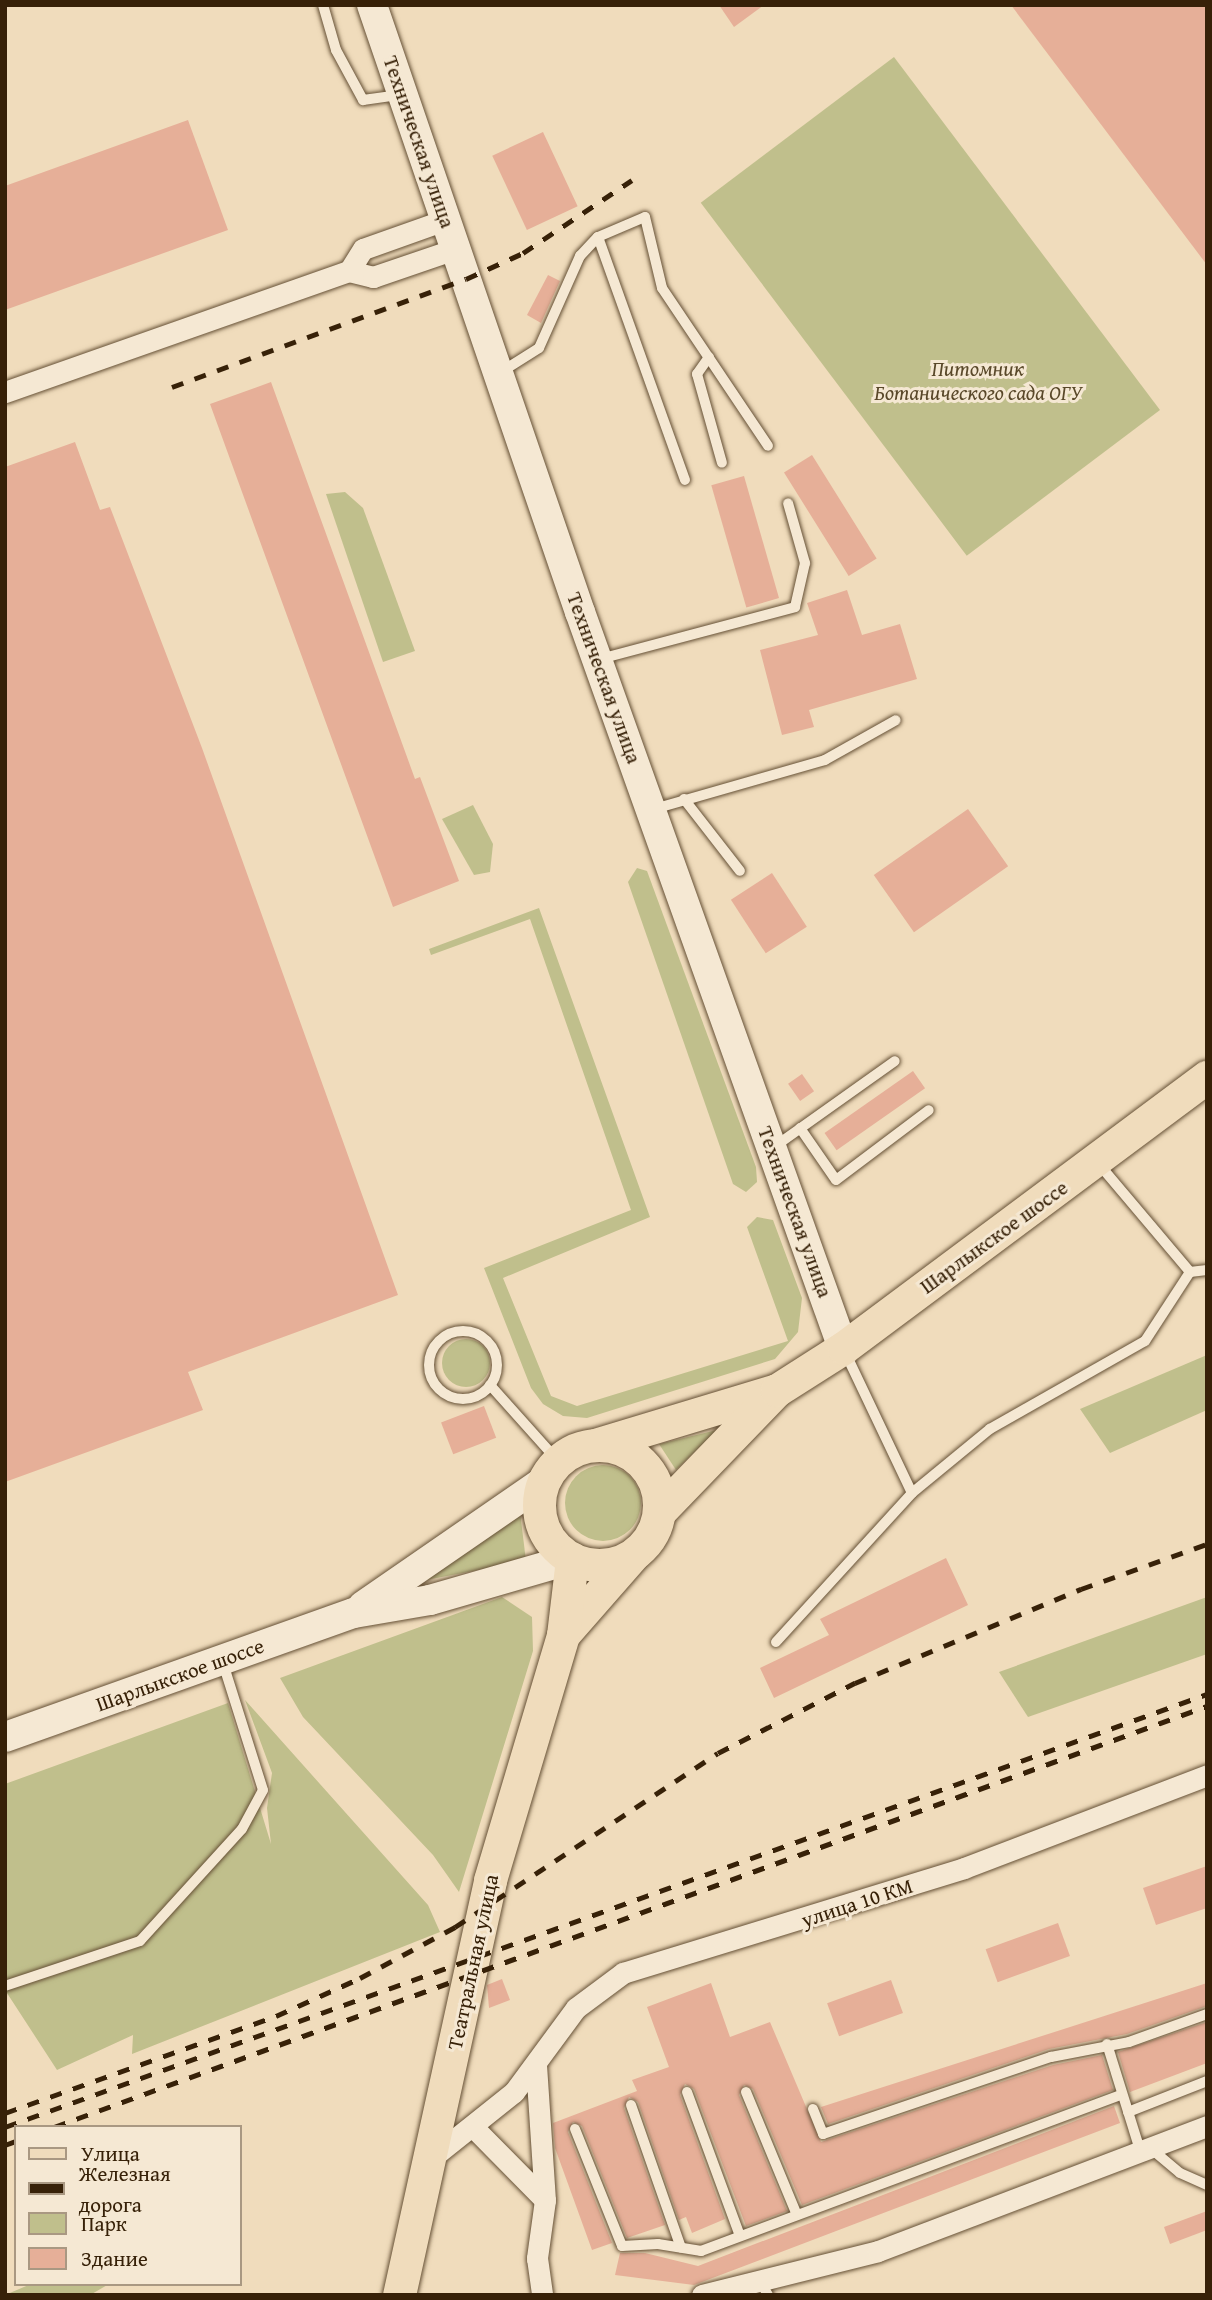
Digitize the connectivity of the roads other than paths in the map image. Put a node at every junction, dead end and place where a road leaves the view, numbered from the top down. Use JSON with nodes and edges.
{"nodes":[{"id":1,"x":323,"y":5,"type":"edge"},
{"id":2,"x":372,"y":5,"type":"edge"},
{"id":3,"x":402,"y":94,"type":"junction"},
{"id":4,"x":445,"y":220,"type":"junction"},
{"id":5,"x":598,"y":237,"type":"junction"},
{"id":6,"x":455,"y":249,"type":"junction"},
{"id":7,"x":349,"y":271,"type":"junction"},
{"id":8,"x":709,"y":357,"type":"junction"},
{"id":9,"x":499,"y":374,"type":"junction"},
{"id":10,"x":5,"y":392,"type":"edge"},
{"id":11,"x":768,"y":446,"type":"dead end"},
{"id":12,"x":722,"y":463,"type":"dead end"},
{"id":13,"x":685,"y":480,"type":"dead end"},
{"id":14,"x":788,"y":503,"type":"dead end"},
{"id":15,"x":597,"y":660,"type":"junction"},
{"id":16,"x":896,"y":720,"type":"dead end"},
{"id":17,"x":684,"y":799,"type":"junction"},
{"id":18,"x":652,"y":809,"type":"junction"},
{"id":19,"x":740,"y":871,"type":"dead end"},
{"id":20,"x":895,"y":1062,"type":"dead end"},
{"id":21,"x":1207,"y":1077,"type":"edge"},
{"id":22,"x":929,"y":1110,"type":"dead end"},
{"id":23,"x":800,"y":1128,"type":"junction"},
{"id":24,"x":772,"y":1148,"type":"junction"},
{"id":25,"x":1097,"y":1161,"type":"junction"},
{"id":26,"x":1207,"y":1270,"type":"edge"},
{"id":27,"x":1189,"y":1272,"type":"junction"},
{"id":28,"x":843,"y":1348,"type":"junction"},
{"id":29,"x":490,"y":1385,"type":"junction"},
{"id":30,"x":776,"y":1390,"type":"junction"},
{"id":31,"x":598,"y":1444,"type":"junction"},
{"id":32,"x":551,"y":1471,"type":"junction"},
{"id":33,"x":912,"y":1493,"type":"junction"},
{"id":34,"x":660,"y":1511,"type":"junction"},
{"id":35,"x":633,"y":1555,"type":"junction"},
{"id":36,"x":572,"y":1559,"type":"junction"},
{"id":37,"x":354,"y":1613,"type":"junction"},
{"id":38,"x":563,"y":1635,"type":"junction"},
{"id":39,"x":776,"y":1642,"type":"dead end"},
{"id":40,"x":222,"y":1660,"type":"junction"},
{"id":41,"x":5,"y":1738,"type":"edge"},
{"id":42,"x":1207,"y":1775,"type":"edge"},
{"id":43,"x":5,"y":1986,"type":"edge"},
{"id":44,"x":1207,"y":2014,"type":"edge"},
{"id":45,"x":1107,"y":2044,"type":"junction"},
{"id":46,"x":536,"y":2066,"type":"junction"},
{"id":47,"x":1207,"y":2081,"type":"edge"},
{"id":48,"x":687,"y":2092,"type":"dead end"},
{"id":49,"x":746,"y":2092,"type":"dead end"},
{"id":50,"x":1121,"y":2095,"type":"junction"},
{"id":51,"x":631,"y":2105,"type":"dead end"},
{"id":52,"x":813,"y":2109,"type":"dead end"},
{"id":53,"x":1128,"y":2112,"type":"junction"},
{"id":54,"x":1207,"y":2126,"type":"edge"},
{"id":55,"x":474,"y":2128,"type":"junction"},
{"id":56,"x":575,"y":2129,"type":"dead end"},
{"id":57,"x":1144,"y":2149,"type":"junction"},
{"id":58,"x":430,"y":2159,"type":"junction"},
{"id":59,"x":1207,"y":2185,"type":"edge"},
{"id":60,"x":545,"y":2200,"type":"junction"},
{"id":61,"x":797,"y":2215,"type":"junction"},
{"id":62,"x":740,"y":2236,"type":"junction"},
{"id":63,"x":681,"y":2248,"type":"junction"},
{"id":64,"x":764,"y":2289,"type":"edge"},
{"id":65,"x":399,"y":2295,"type":"edge"},
{"id":66,"x":542,"y":2295,"type":"edge"},
{"id":67,"x":702,"y":2295,"type":"edge"}],
"edges":[{"from":1,"to":3,"type":"lane"},
{"from":2,"to":3,"type":"street","name":"Техническая улица"},
{"from":3,"to":4,"type":"street","name":"Техническая улица"},
{"from":4,"to":6,"type":"street","name":"Техническая улица"},
{"from":4,"to":7,"type":"street"},
{"from":5,"to":8,"type":"lane"},
{"from":5,"to":9,"type":"lane"},
{"from":5,"to":13,"type":"lane"},
{"from":6,"to":7,"type":"street"},
{"from":6,"to":9,"type":"street","name":"Техническая улица"},
{"from":7,"to":10,"type":"street"},
{"from":8,"to":11,"type":"lane"},
{"from":8,"to":12,"type":"lane"},
{"from":9,"to":15,"type":"street","name":"Техническая улица"},
{"from":14,"to":15,"type":"lane"},
{"from":15,"to":18,"type":"street","name":"Техническая улица"},
{"from":16,"to":17,"type":"lane"},
{"from":17,"to":18,"type":"lane"},
{"from":17,"to":19,"type":"lane"},
{"from":18,"to":24,"type":"street","name":"Техническая улица"},
{"from":20,"to":23,"type":"lane"},
{"from":21,"to":25,"type":"main road","name":"Шарлыкское шоссе"},
{"from":22,"to":23,"type":"lane"},
{"from":23,"to":24,"type":"lane"},
{"from":24,"to":28,"type":"street","name":"Техническая улица"},
{"from":25,"to":27,"type":"lane"},
{"from":25,"to":28,"type":"main road","name":"Шарлыкское шоссе"},
{"from":26,"to":27,"type":"lane"},
{"from":27,"to":33,"type":"lane"},
{"from":28,"to":30,"type":"main road","name":"Шарлыкское шоссе"},
{"from":28,"to":33,"type":"lane"},
{"from":29,"to":29,"type":"lane"},
{"from":29,"to":32,"type":"lane"},
{"from":30,"to":31,"type":"main road","name":"Шарлыкское шоссе"},
{"from":30,"to":34,"type":"main road","name":"Шарлыкское шоссе"},
{"from":31,"to":32,"type":"main road"},
{"from":31,"to":34,"type":"main road"},
{"from":32,"to":36,"type":"main road"},
{"from":32,"to":37,"type":"street","name":"Шарлыкское шоссе"},
{"from":33,"to":39,"type":"lane"},
{"from":34,"to":35,"type":"main road"},
{"from":35,"to":36,"type":"main road"},
{"from":35,"to":38,"type":"main road","name":"Театральная улица"},
{"from":36,"to":37,"type":"street","name":"Шарлыкское шоссе"},
{"from":36,"to":38,"type":"main road","name":"Театральная улица"},
{"from":37,"to":40,"type":"street","name":"Шарлыкское шоссе"},
{"from":38,"to":58,"type":"main road","name":"Театральная улица"},
{"from":40,"to":41,"type":"street","name":"Шарлыкское шоссе"},
{"from":40,"to":43,"type":"lane"},
{"from":42,"to":46,"type":"street","name":"улица 10 КМ"},
{"from":44,"to":45,"type":"lane"},
{"from":45,"to":50,"type":"lane"},
{"from":45,"to":52,"type":"lane"},
{"from":46,"to":55,"type":"street","name":"улица 10 КМ"},
{"from":46,"to":60,"type":"street"},
{"from":47,"to":53,"type":"lane"},
{"from":48,"to":62,"type":"lane"},
{"from":49,"to":61,"type":"lane"},
{"from":50,"to":53,"type":"lane"},
{"from":50,"to":61,"type":"lane"},
{"from":51,"to":63,"type":"lane"},
{"from":53,"to":57,"type":"lane"},
{"from":54,"to":57,"type":"street"},
{"from":55,"to":58,"type":"street","name":"улица 10 КМ"},
{"from":55,"to":60,"type":"street"},
{"from":56,"to":63,"type":"lane"},
{"from":57,"to":59,"type":"lane"},
{"from":57,"to":64,"type":"street"},
{"from":58,"to":65,"type":"main road","name":"Театральная улица"},
{"from":60,"to":66,"type":"street"},
{"from":61,"to":62,"type":"lane"},
{"from":62,"to":63,"type":"lane"},
{"from":64,"to":67,"type":"street"}]}
